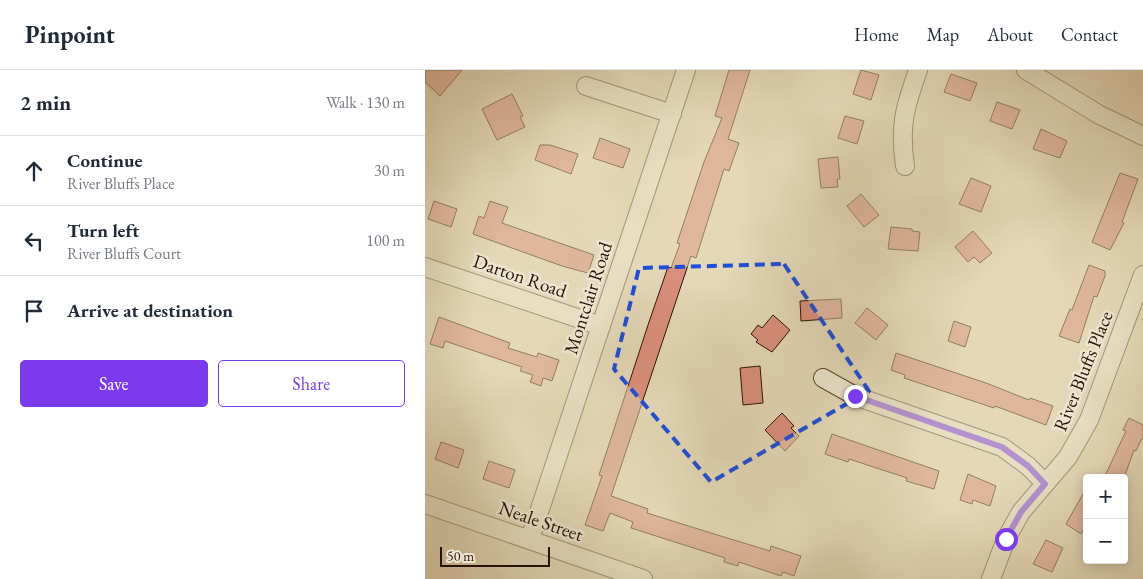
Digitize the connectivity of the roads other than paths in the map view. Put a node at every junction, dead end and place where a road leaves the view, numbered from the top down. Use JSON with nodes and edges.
{"nodes":[{"id":1,"x":686,"y":70,"type":"edge"},
{"id":2,"x":919,"y":70,"type":"edge"},
{"id":3,"x":1026,"y":70,"type":"edge"},
{"id":4,"x":586,"y":86,"type":"dead end"},
{"id":5,"x":672,"y":114,"type":"junction"},
{"id":6,"x":1143,"y":136,"type":"edge"},
{"id":7,"x":905,"y":166,"type":"dead end"},
{"id":8,"x":425,"y":267,"type":"edge"},
{"id":9,"x":1143,"y":276,"type":"edge"},
{"id":10,"x":601,"y":326,"type":"junction"},
{"id":11,"x":823,"y":378,"type":"dead end"},
{"id":12,"x":1045,"y":484,"type":"junction"},
{"id":13,"x":425,"y":504,"type":"edge"},
{"id":14,"x":530,"y":540,"type":"junction"},
{"id":15,"x":643,"y":579,"type":"edge"},
{"id":16,"x":991,"y":579,"type":"edge"}],
"edges":[{"from":1,"to":5,"type":"street","name":"Montclair Road"},
{"from":2,"to":7,"type":"street"},
{"from":3,"to":6,"type":"street"},
{"from":4,"to":5,"type":"street"},
{"from":5,"to":10,"type":"street","name":"Montclair Road"},
{"from":8,"to":10,"type":"street","name":"Darton Road"},
{"from":9,"to":12,"type":"street","name":"River Bluffs Place"},
{"from":10,"to":14,"type":"street","name":"Montclair Road"},
{"from":11,"to":12,"type":"street"},
{"from":12,"to":16,"type":"street","name":"River Bluffs Place"},
{"from":13,"to":14,"type":"street","name":"Neale Street"},
{"from":14,"to":15,"type":"street","name":"Neale Street"}]}
